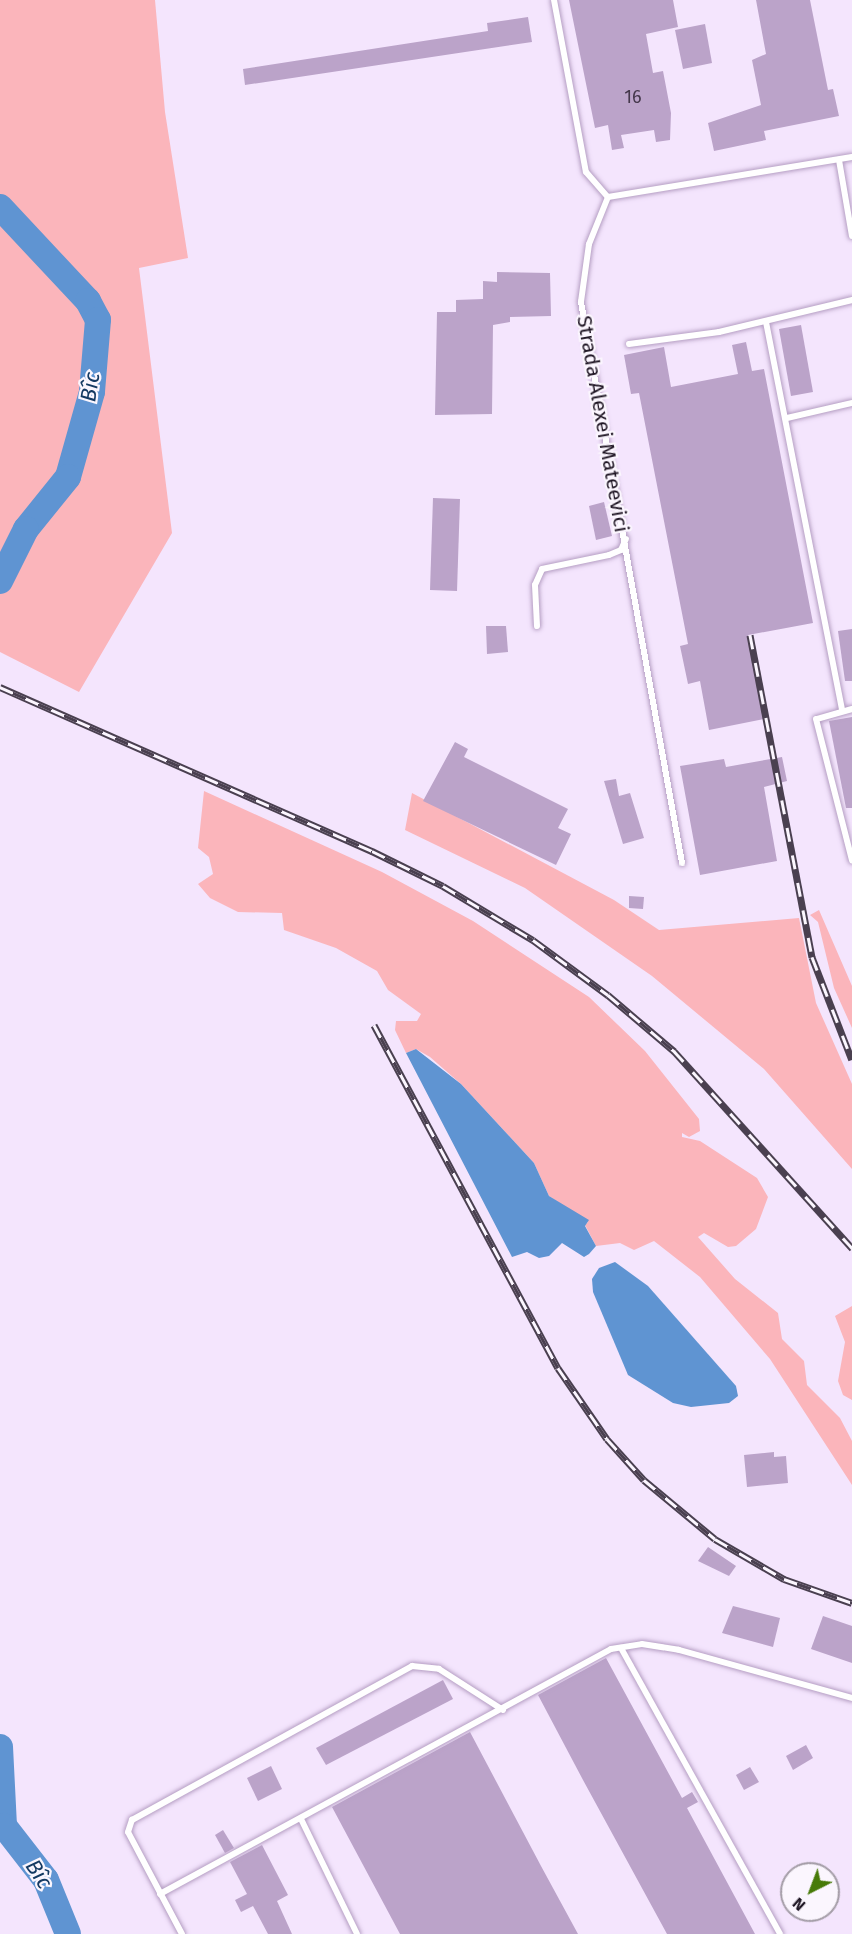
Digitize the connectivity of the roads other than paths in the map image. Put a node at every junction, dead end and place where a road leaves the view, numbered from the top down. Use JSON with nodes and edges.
{"nodes":[{"id":1,"x":554,"y":0,"type":"edge"},
{"id":2,"x":852,"y":157,"type":"edge"},
{"id":3,"x":839,"y":160,"type":"junction"},
{"id":4,"x":608,"y":198,"type":"junction"},
{"id":5,"x":852,"y":236,"type":"edge"},
{"id":6,"x":852,"y":300,"type":"edge"},
{"id":7,"x":766,"y":322,"type":"junction"},
{"id":8,"x":629,"y":344,"type":"dead end"},
{"id":9,"x":852,"y":403,"type":"edge"},
{"id":10,"x":787,"y":418,"type":"junction"},
{"id":11,"x":626,"y":539,"type":"junction"},
{"id":12,"x":537,"y":626,"type":"dead end"},
{"id":13,"x":852,"y":709,"type":"edge"},
{"id":14,"x":842,"y":711,"type":"junction"},
{"id":15,"x":852,"y":860,"type":"edge"},
{"id":16,"x":682,"y":863,"type":"dead end"},
{"id":17,"x":621,"y":1648,"type":"junction"},
{"id":18,"x":852,"y":1698,"type":"edge"},
{"id":19,"x":503,"y":1710,"type":"junction"},
{"id":20,"x":301,"y":1819,"type":"junction"},
{"id":21,"x":160,"y":1894,"type":"junction"},
{"id":22,"x":182,"y":1934,"type":"edge"},
{"id":23,"x":357,"y":1934,"type":"edge"},
{"id":24,"x":780,"y":1934,"type":"edge"}],
"edges":[{"from":1,"to":4,"type":"lane"},
{"from":2,"to":3,"type":"lane"},
{"from":3,"to":4,"type":"lane"},
{"from":3,"to":5,"type":"lane"},
{"from":4,"to":11,"type":"lane","name":"Strada Alexei Mateevici"},
{"from":6,"to":7,"type":"lane"},
{"from":7,"to":8,"type":"lane"},
{"from":7,"to":10,"type":"lane"},
{"from":9,"to":10,"type":"lane"},
{"from":10,"to":14,"type":"lane"},
{"from":11,"to":12,"type":"lane","name":"Strada Alexei Mateevici"},
{"from":11,"to":16,"type":"lane"},
{"from":13,"to":14,"type":"lane"},
{"from":14,"to":15,"type":"lane"},
{"from":17,"to":18,"type":"lane"},
{"from":17,"to":19,"type":"lane"},
{"from":17,"to":24,"type":"lane"},
{"from":19,"to":20,"type":"lane"},
{"from":19,"to":21,"type":"lane"},
{"from":20,"to":21,"type":"lane"},
{"from":20,"to":23,"type":"lane"},
{"from":21,"to":22,"type":"lane"}]}
